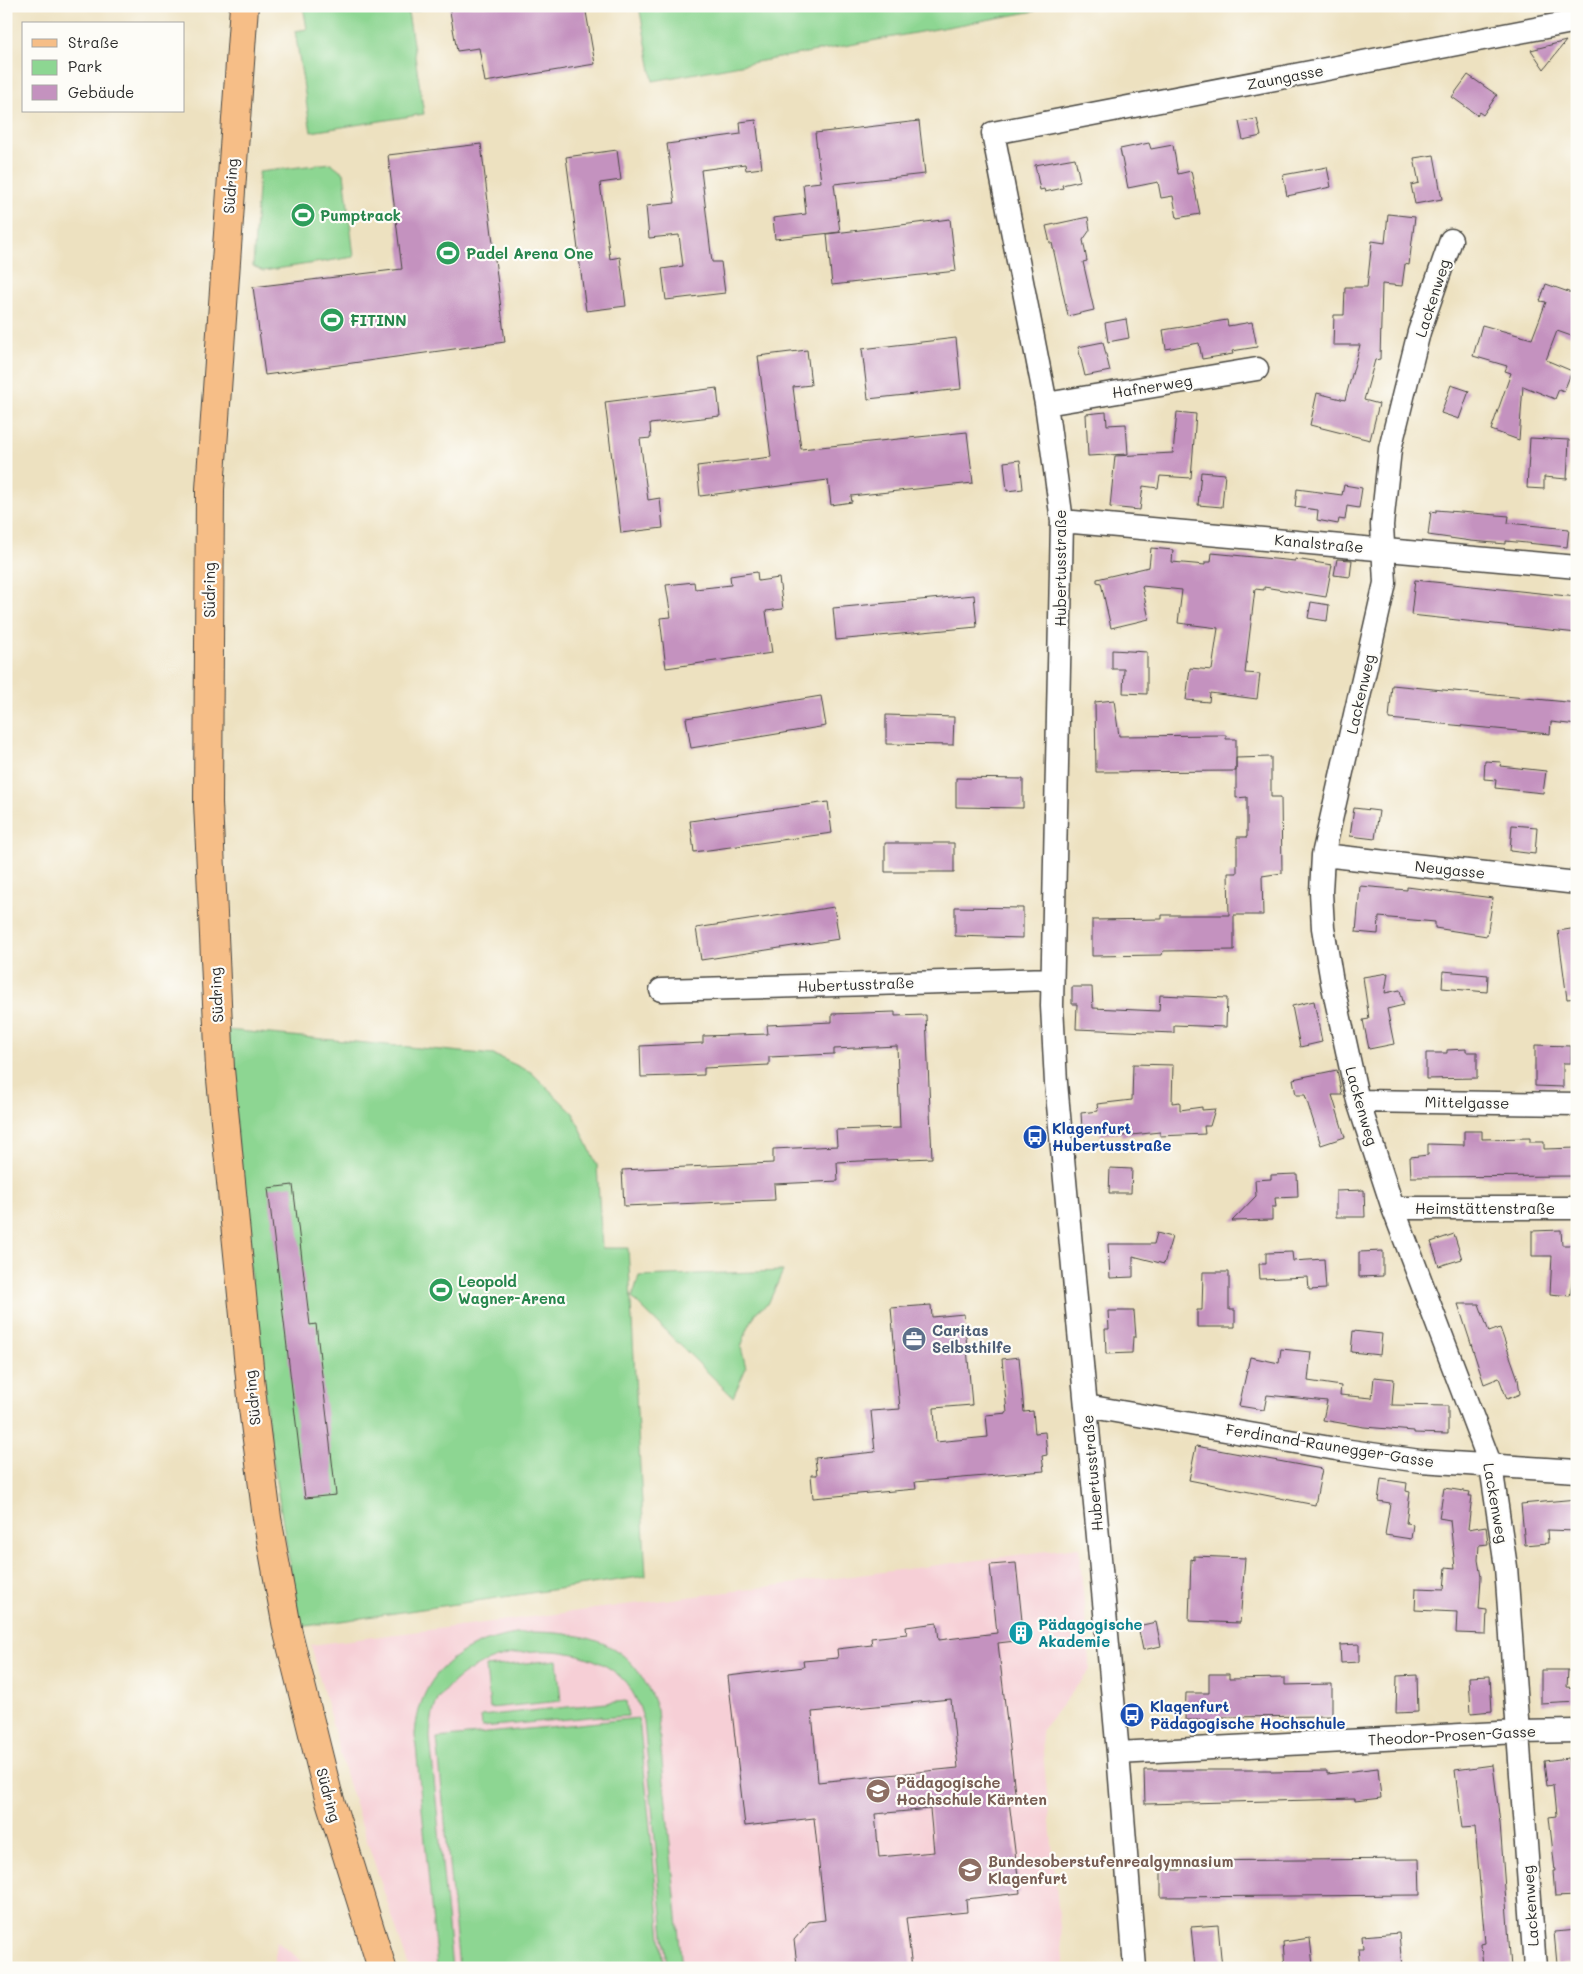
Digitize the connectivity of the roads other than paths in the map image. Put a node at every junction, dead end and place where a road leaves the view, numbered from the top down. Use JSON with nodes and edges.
{"nodes":[{"id":1,"x":244,"y":6,"type":"edge"},
{"id":2,"x":1577,"y":21,"type":"edge"},
{"id":3,"x":993,"y":133,"type":"joint"},
{"id":4,"x":1451,"y":240,"type":"dead end"},
{"id":5,"x":1257,"y":369,"type":"dead end"},
{"id":6,"x":1046,"y":404,"type":"junction"},
{"id":7,"x":1062,"y":521,"type":"junction"},
{"id":8,"x":1384,"y":550,"type":"junction"},
{"id":9,"x":1577,"y":567,"type":"edge"},
{"id":10,"x":1323,"y":856,"type":"junction"},
{"id":11,"x":1577,"y":882,"type":"edge"},
{"id":12,"x":1051,"y":979,"type":"junction"},
{"id":13,"x":661,"y":990,"type":"dead end"},
{"id":14,"x":1358,"y":1101,"type":"junction"},
{"id":15,"x":1577,"y":1104,"type":"edge"},
{"id":16,"x":1393,"y":1208,"type":"junction"},
{"id":17,"x":1577,"y":1208,"type":"edge"},
{"id":18,"x":1086,"y":1406,"type":"junction"},
{"id":19,"x":1491,"y":1466,"type":"junction"},
{"id":20,"x":1577,"y":1471,"type":"edge"},
{"id":21,"x":1577,"y":1731,"type":"edge"},
{"id":22,"x":1518,"y":1732,"type":"junction"},
{"id":23,"x":1118,"y":1753,"type":"junction"},
{"id":24,"x":382,"y":1968,"type":"edge"},
{"id":25,"x":1135,"y":1968,"type":"edge"},
{"id":26,"x":1534,"y":1968,"type":"edge"}],
"edges":[{"from":1,"to":24,"type":"main road","name":"Südring"},
{"from":2,"to":3,"type":"street","name":"Zaungasse"},
{"from":3,"to":6,"type":"street","name":"Hubertusstraße"},
{"from":4,"to":8,"type":"street","name":"Lackenweg"},
{"from":5,"to":6,"type":"street","name":"Hafnerweg"},
{"from":6,"to":7,"type":"street","name":"Hubertusstraße"},
{"from":7,"to":8,"type":"street","name":"Kanalstraße"},
{"from":7,"to":12,"type":"street","name":"Hubertusstraße"},
{"from":8,"to":9,"type":"street","name":"Kanalstraße"},
{"from":8,"to":10,"type":"street","name":"Lackenweg"},
{"from":10,"to":11,"type":"street","name":"Neugasse"},
{"from":10,"to":14,"type":"street","name":"Lackenweg"},
{"from":12,"to":13,"type":"street","name":"Hubertusstraße"},
{"from":12,"to":18,"type":"street","name":"Hubertusstraße"},
{"from":14,"to":15,"type":"street","name":"Mittelgasse"},
{"from":14,"to":16,"type":"street","name":"Lackenweg"},
{"from":16,"to":17,"type":"street","name":"Heimstättenstraße"},
{"from":16,"to":19,"type":"street","name":"Lackenweg"},
{"from":18,"to":19,"type":"street","name":"Ferdinand-Raunegger-Gasse"},
{"from":18,"to":23,"type":"street","name":"Hubertusstraße"},
{"from":19,"to":20,"type":"street","name":"Ferdinand-Raunegger-Gasse"},
{"from":19,"to":22,"type":"street","name":"Lackenweg"},
{"from":21,"to":22,"type":"street","name":"Theodor-Prosen-Gasse"},
{"from":22,"to":23,"type":"street","name":"Theodor-Prosen-Gasse"},
{"from":22,"to":26,"type":"street","name":"Lackenweg"},
{"from":23,"to":25,"type":"street","name":"Hubertusstraße"}]}
